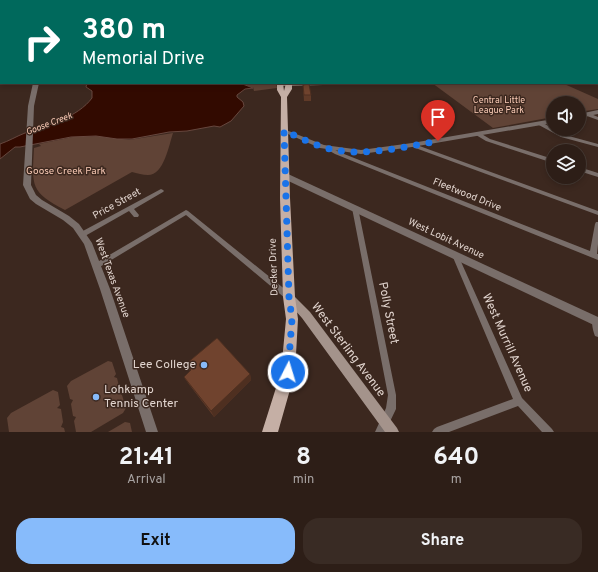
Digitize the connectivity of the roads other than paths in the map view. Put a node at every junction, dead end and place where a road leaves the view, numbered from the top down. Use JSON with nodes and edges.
{"nodes":[{"id":1,"x":36,"y":84,"type":"edge"},
{"id":2,"x":280,"y":84,"type":"edge"},
{"id":3,"x":289,"y":84,"type":"edge"},
{"id":4,"x":284,"y":97,"type":"junction"},
{"id":5,"x":598,"y":112,"type":"edge"},
{"id":6,"x":589,"y":114,"type":"junction"},
{"id":7,"x":586,"y":115,"type":"edge"},
{"id":8,"x":598,"y":119,"type":"edge"},
{"id":9,"x":546,"y":122,"type":"edge"},
{"id":10,"x":538,"y":123,"type":"junction"},
{"id":11,"x":284,"y":131,"type":"junction"},
{"id":12,"x":478,"y":134,"type":"junction"},
{"id":13,"x":412,"y":145,"type":"junction"},
{"id":14,"x":598,"y":146,"type":"edge"},
{"id":15,"x":330,"y":149,"type":"junction"},
{"id":16,"x":361,"y":152,"type":"junction"},
{"id":17,"x":546,"y":159,"type":"edge"},
{"id":18,"x":358,"y":161,"type":"junction"},
{"id":19,"x":586,"y":171,"type":"edge"},
{"id":20,"x":598,"y":175,"type":"edge"},
{"id":21,"x":285,"y":176,"type":"junction"},
{"id":22,"x":161,"y":191,"type":"dead end"},
{"id":23,"x":130,"y":208,"type":"junction"},
{"id":24,"x":355,"y":208,"type":"junction"},
{"id":25,"x":598,"y":213,"type":"edge"},
{"id":26,"x":136,"y":215,"type":"dead end"},
{"id":27,"x":598,"y":224,"type":"edge"},
{"id":28,"x":83,"y":234,"type":"junction"},
{"id":29,"x":455,"y":255,"type":"junction"},
{"id":30,"x":596,"y":256,"type":"edge"},
{"id":31,"x":96,"y":266,"type":"junction"},
{"id":32,"x":289,"y":297,"type":"junction"},
{"id":33,"x":597,"y":322,"type":"edge"},
{"id":34,"x":598,"y":333,"type":"edge"},
{"id":35,"x":519,"y":401,"type":"junction"},
{"id":36,"x":384,"y":420,"type":"junction"},
{"id":37,"x":271,"y":431,"type":"edge"},
{"id":38,"x":152,"y":432,"type":"edge"},
{"id":39,"x":380,"y":432,"type":"edge"},
{"id":40,"x":393,"y":432,"type":"edge"},
{"id":41,"x":437,"y":432,"type":"edge"},
{"id":42,"x":550,"y":432,"type":"edge"}],
"edges":[{"from":1,"to":28,"type":"street","name":"West Texas Avenue"},
{"from":2,"to":3,"type":"main road"},
{"from":2,"to":4,"type":"main road","name":"Decker Drive"},
{"from":3,"to":4,"type":"main road","name":"Decker Drive"},
{"from":4,"to":11,"type":"main road","name":"Decker Drive"},
{"from":5,"to":6,"type":"street"},
{"from":6,"to":7,"type":"street"},
{"from":6,"to":8,"type":"street"},
{"from":9,"to":10,"type":"street"},
{"from":10,"to":12,"type":"street"},
{"from":10,"to":14,"type":"street"},
{"from":11,"to":15,"type":"street"},
{"from":11,"to":21,"type":"main road","name":"Decker Drive"},
{"from":12,"to":13,"type":"street"},
{"from":12,"to":17,"type":"street"},
{"from":13,"to":16,"type":"street"},
{"from":13,"to":25,"type":"street"},
{"from":15,"to":16,"type":"street"},
{"from":15,"to":18,"type":"street","name":"Fleetwood Drive"},
{"from":16,"to":18,"type":"street"},
{"from":18,"to":30,"type":"street","name":"Fleetwood Drive"},
{"from":19,"to":20,"type":"street"},
{"from":21,"to":24,"type":"street","name":"West Lobit Avenue"},
{"from":21,"to":32,"type":"main road","name":"Decker Drive"},
{"from":22,"to":23,"type":"street","name":"Price Street"},
{"from":23,"to":26,"type":"street"},
{"from":23,"to":28,"type":"street","name":"Price Street"},
{"from":24,"to":29,"type":"street","name":"West Lobit Avenue"},
{"from":24,"to":36,"type":"street","name":"Polly Street"},
{"from":27,"to":30,"type":"street"},
{"from":28,"to":31,"type":"street","name":"West Texas Avenue"},
{"from":29,"to":33,"type":"street","name":"West Lobit Avenue"},
{"from":29,"to":35,"type":"street","name":"West Murrill Avenue"},
{"from":31,"to":32,"type":"street","name":"West Sterling Avenue"},
{"from":31,"to":38,"type":"street","name":"West Texas Avenue"},
{"from":32,"to":36,"type":"main road","name":"West Sterling Avenue"},
{"from":32,"to":37,"type":"main road","name":"Decker Drive"},
{"from":33,"to":34,"type":"street"},
{"from":35,"to":41,"type":"street"},
{"from":35,"to":42,"type":"street","name":"West Murrill Avenue"},
{"from":36,"to":39,"type":"street","name":"Polly Street"},
{"from":36,"to":40,"type":"main road","name":"West Sterling Avenue"}]}
